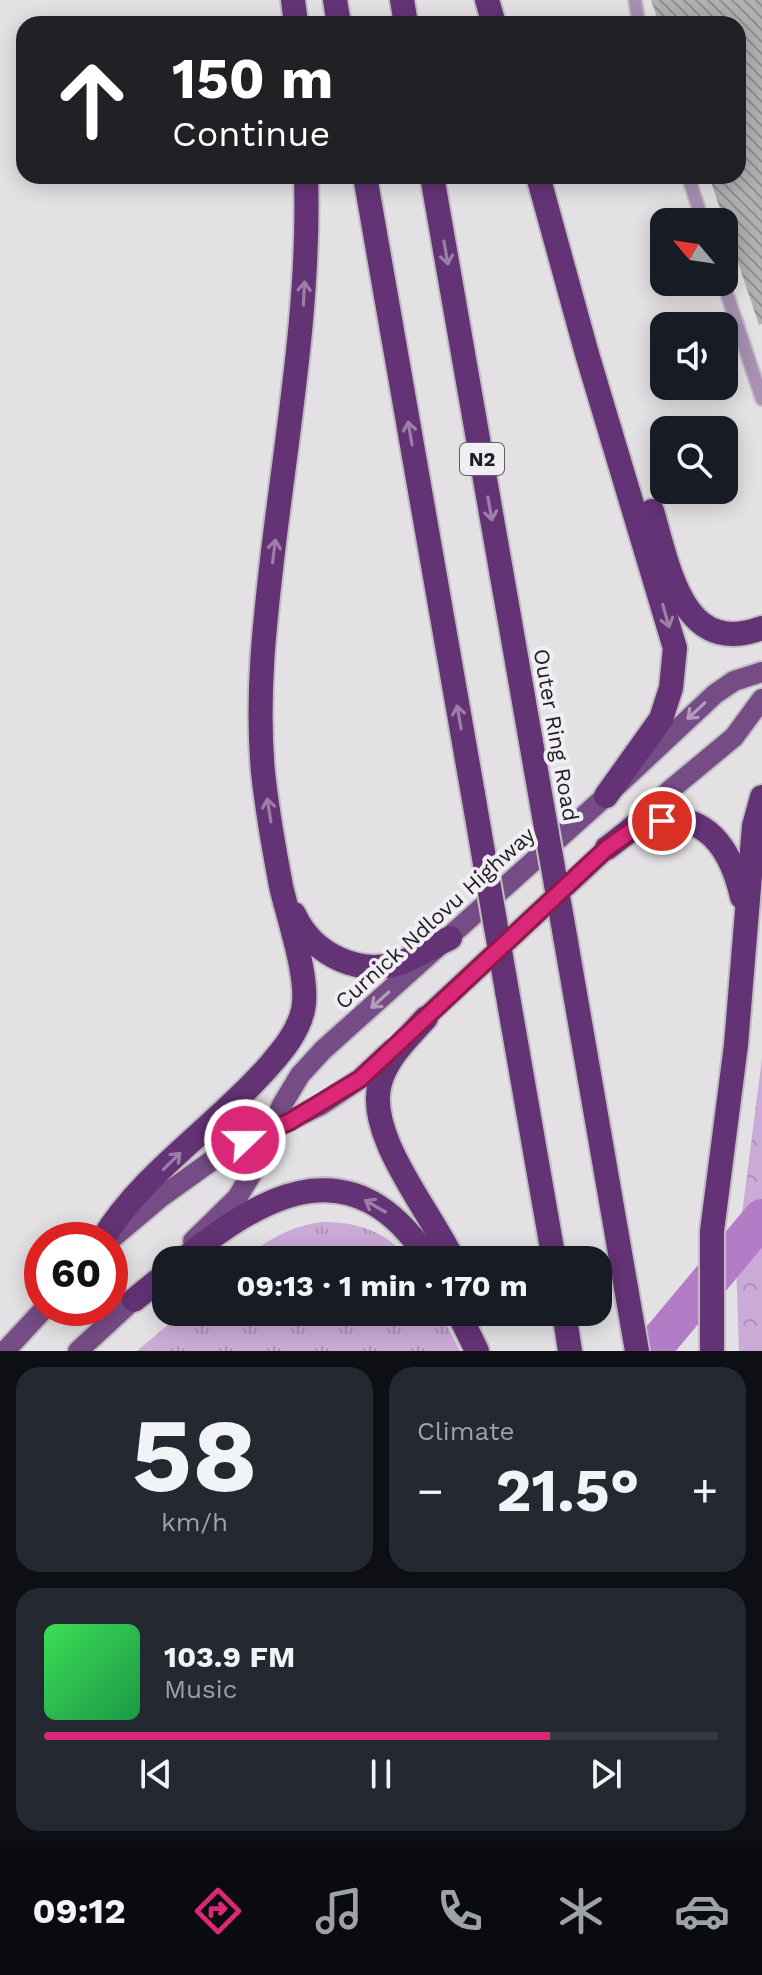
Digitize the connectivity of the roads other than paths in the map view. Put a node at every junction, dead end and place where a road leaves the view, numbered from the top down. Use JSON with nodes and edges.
{"nodes":[{"id":1,"x":306,"y":184,"type":"edge"},
{"id":2,"x":366,"y":184,"type":"edge"},
{"id":3,"x":433,"y":184,"type":"edge"},
{"id":4,"x":540,"y":184,"type":"edge"},
{"id":5,"x":691,"y":184,"type":"edge"},
{"id":6,"x":698,"y":208,"type":"edge"},
{"id":7,"x":728,"y":296,"type":"edge"},
{"id":8,"x":587,"y":354,"type":"junction"},
{"id":9,"x":762,"y":399,"type":"edge"},
{"id":10,"x":762,"y":628,"type":"edge"},
{"id":11,"x":762,"y":672,"type":"edge"},
{"id":12,"x":762,"y":699,"type":"edge"},
{"id":13,"x":606,"y":796,"type":"junction"},
{"id":14,"x":762,"y":797,"type":"edge"},
{"id":15,"x":607,"y":848,"type":"junction"},
{"id":16,"x":281,"y":887,"type":"junction"},
{"id":17,"x":745,"y":911,"type":"junction"},
{"id":18,"x":450,"y":938,"type":"junction"},
{"id":19,"x":426,"y":1018,"type":"junction"},
{"id":20,"x":272,"y":1130,"type":"junction"},
{"id":21,"x":113,"y":1222,"type":"edge"},
{"id":22,"x":128,"y":1225,"type":"edge"},
{"id":23,"x":188,"y":1246,"type":"edge"},
{"id":24,"x":200,"y":1246,"type":"edge"},
{"id":25,"x":419,"y":1246,"type":"edge"},
{"id":26,"x":445,"y":1246,"type":"edge"},
{"id":27,"x":552,"y":1246,"type":"edge"},
{"id":28,"x":152,"y":1284,"type":"edge"},
{"id":29,"x":134,"y":1300,"type":"joint"},
{"id":30,"x":28,"y":1326,"type":"edge"},
{"id":31,"x":465,"y":1326,"type":"edge"},
{"id":32,"x":478,"y":1326,"type":"edge"},
{"id":33,"x":566,"y":1326,"type":"edge"},
{"id":34,"x":5,"y":1351,"type":"edge"},
{"id":35,"x":78,"y":1351,"type":"edge"},
{"id":36,"x":477,"y":1351,"type":"edge"},
{"id":37,"x":486,"y":1351,"type":"edge"},
{"id":38,"x":570,"y":1351,"type":"edge"},
{"id":39,"x":637,"y":1351,"type":"edge"},
{"id":40,"x":712,"y":1351,"type":"edge"}],
"edges":[{"from":16,"to":1,"type":"highway","one_way":true},
{"from":27,"to":2,"type":"highway","one_way":true,"bridge":true},
{"from":3,"to":39,"type":"highway","name":"Outer Ring Road","number":"N2","one_way":true,"bridge":true},
{"from":4,"to":8,"type":"highway"},
{"from":5,"to":6,"type":"lane"},
{"from":7,"to":9,"type":"lane"},
{"from":8,"to":10,"type":"highway"},
{"from":8,"to":13,"type":"highway","one_way":true},
{"from":11,"to":13,"type":"main road","name":"Curnick Ndlovu Highway","one_way":true},
{"from":12,"to":15,"type":"main road"},
{"from":13,"to":18,"type":"main road","name":"Curnick Ndlovu Highway"},
{"from":14,"to":17,"type":"highway"},
{"from":15,"to":17,"type":"highway"},
{"from":15,"to":19,"type":"main road"},
{"from":16,"to":18,"type":"highway"},
{"from":21,"to":16,"type":"highway","one_way":true},
{"from":17,"to":40,"type":"highway"},
{"from":18,"to":20,"type":"main road","name":"Curnick Ndlovu Highway","one_way":true},
{"from":19,"to":20,"type":"main road"},
{"from":19,"to":26,"type":"highway"},
{"from":20,"to":22,"type":"main road"},
{"from":20,"to":23,"type":"main road","name":"Curnick Ndlovu Highway"},
{"from":25,"to":24,"type":"highway","one_way":true},
{"from":28,"to":29,"type":"highway"},
{"from":29,"to":35,"type":"main road"},
{"from":30,"to":34,"type":"main road"},
{"from":31,"to":36,"type":"highway"},
{"from":32,"to":37,"type":"highway"},
{"from":33,"to":38,"type":"highway"}]}
